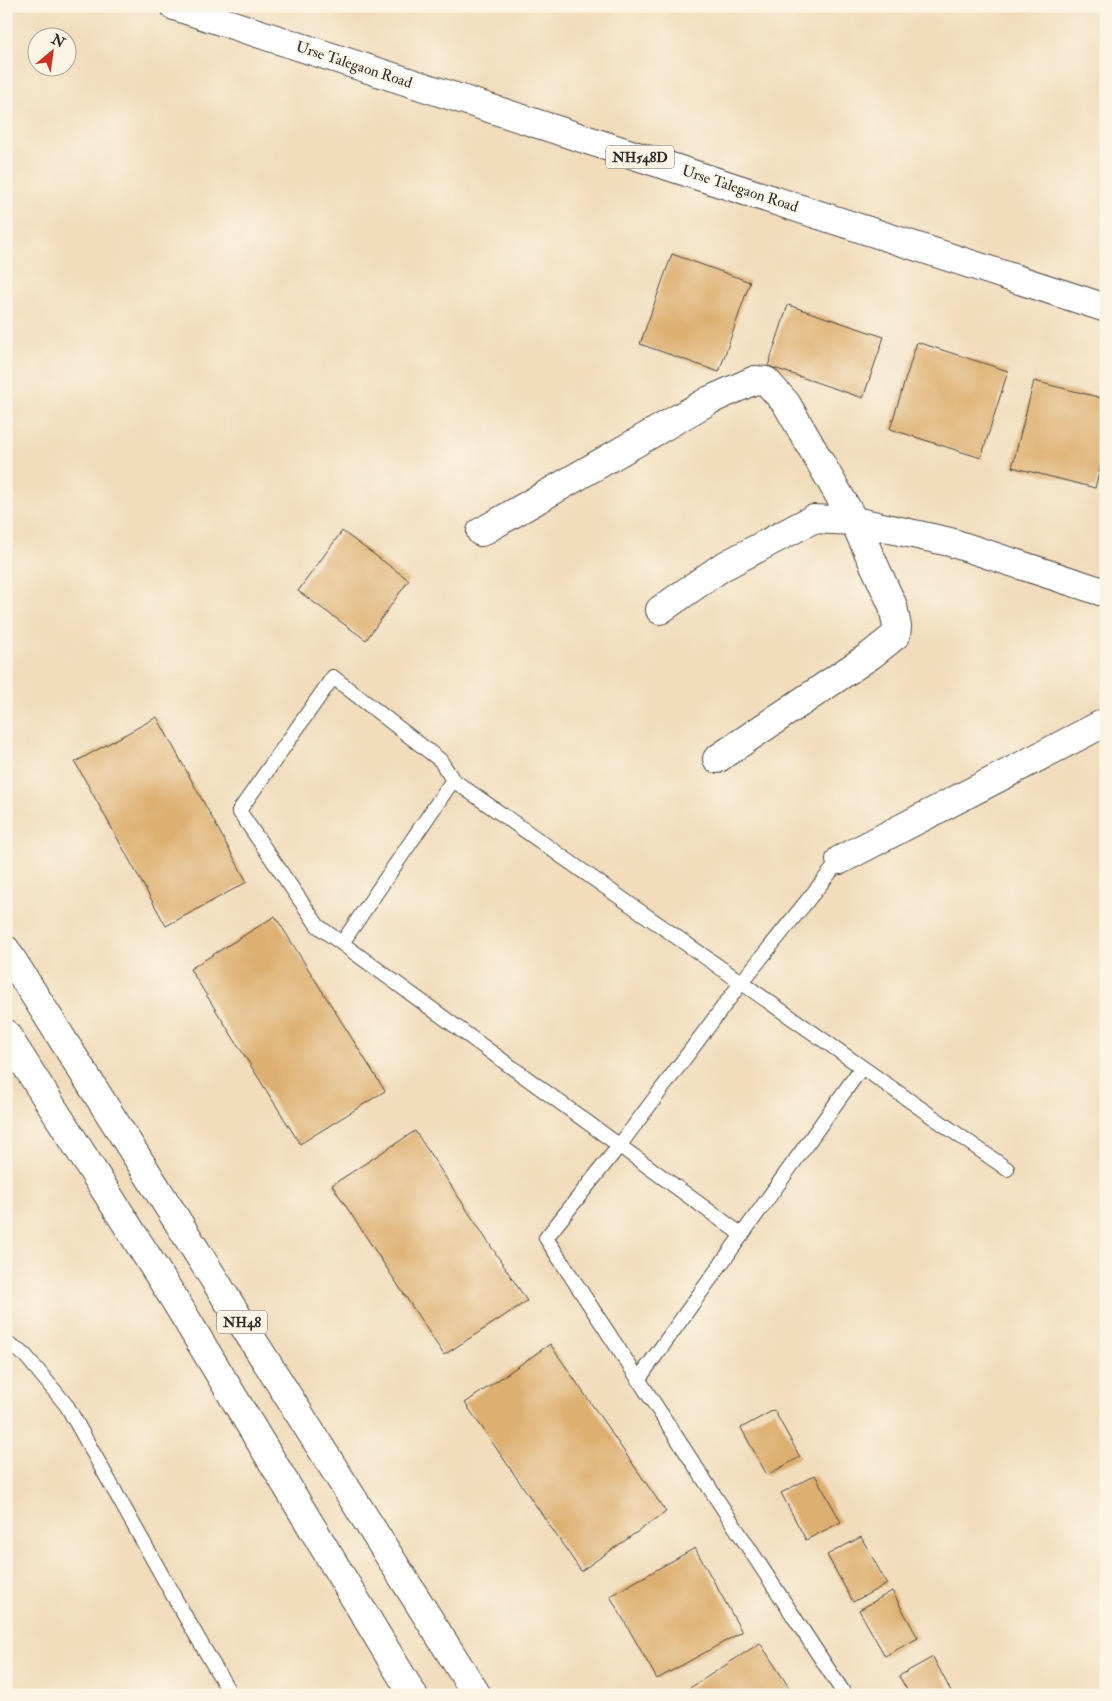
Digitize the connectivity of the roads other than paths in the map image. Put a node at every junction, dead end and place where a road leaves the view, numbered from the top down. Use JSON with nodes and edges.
{"nodes":[{"id":1,"x":174,"y":6,"type":"edge"},
{"id":2,"x":1106,"y":308,"type":"edge"},
{"id":3,"x":854,"y":520,"type":"junction"},
{"id":4,"x":481,"y":532,"type":"dead end"},
{"id":5,"x":1106,"y":593,"type":"edge"},
{"id":6,"x":660,"y":610,"type":"dead end"},
{"id":7,"x":1106,"y":722,"type":"edge"},
{"id":8,"x":717,"y":759,"type":"dead end"},
{"id":9,"x":453,"y":780,"type":"junction"},
{"id":10,"x":840,"y":860,"type":"joint"},
{"id":11,"x":342,"y":943,"type":"junction"},
{"id":12,"x":6,"y":950,"type":"edge"},
{"id":13,"x":742,"y":983,"type":"junction"},
{"id":14,"x":6,"y":1034,"type":"edge"},
{"id":15,"x":862,"y":1067,"type":"junction"},
{"id":16,"x":619,"y":1146,"type":"junction"},
{"id":17,"x":1006,"y":1169,"type":"dead end"},
{"id":18,"x":742,"y":1235,"type":"junction"},
{"id":19,"x":6,"y":1343,"type":"edge"},
{"id":20,"x":638,"y":1380,"type":"junction"},
{"id":21,"x":231,"y":1695,"type":"edge"},
{"id":22,"x":413,"y":1695,"type":"edge"},
{"id":23,"x":477,"y":1695,"type":"edge"},
{"id":24,"x":846,"y":1695,"type":"edge"}],
"edges":[{"from":1,"to":2,"type":"main road","name":"Urse Talegaon Road","number":"NH548D"},
{"from":3,"to":4,"type":"main road"},
{"from":3,"to":5,"type":"main road"},
{"from":3,"to":6,"type":"main road"},
{"from":3,"to":8,"type":"main road"},
{"from":7,"to":10,"type":"main road"},
{"from":9,"to":11,"type":"lane"},
{"from":9,"to":11,"type":"lane"},
{"from":9,"to":13,"type":"lane"},
{"from":10,"to":13,"type":"lane"},
{"from":11,"to":16,"type":"lane"},
{"from":12,"to":23,"type":"main road","number":"NH48"},
{"from":13,"to":15,"type":"lane"},
{"from":13,"to":16,"type":"lane"},
{"from":14,"to":22,"type":"main road","number":"NH48"},
{"from":15,"to":17,"type":"lane"},
{"from":15,"to":18,"type":"lane"},
{"from":16,"to":18,"type":"lane"},
{"from":16,"to":20,"type":"lane"},
{"from":18,"to":20,"type":"lane"},
{"from":19,"to":21,"type":"lane"},
{"from":20,"to":24,"type":"lane"}]}
